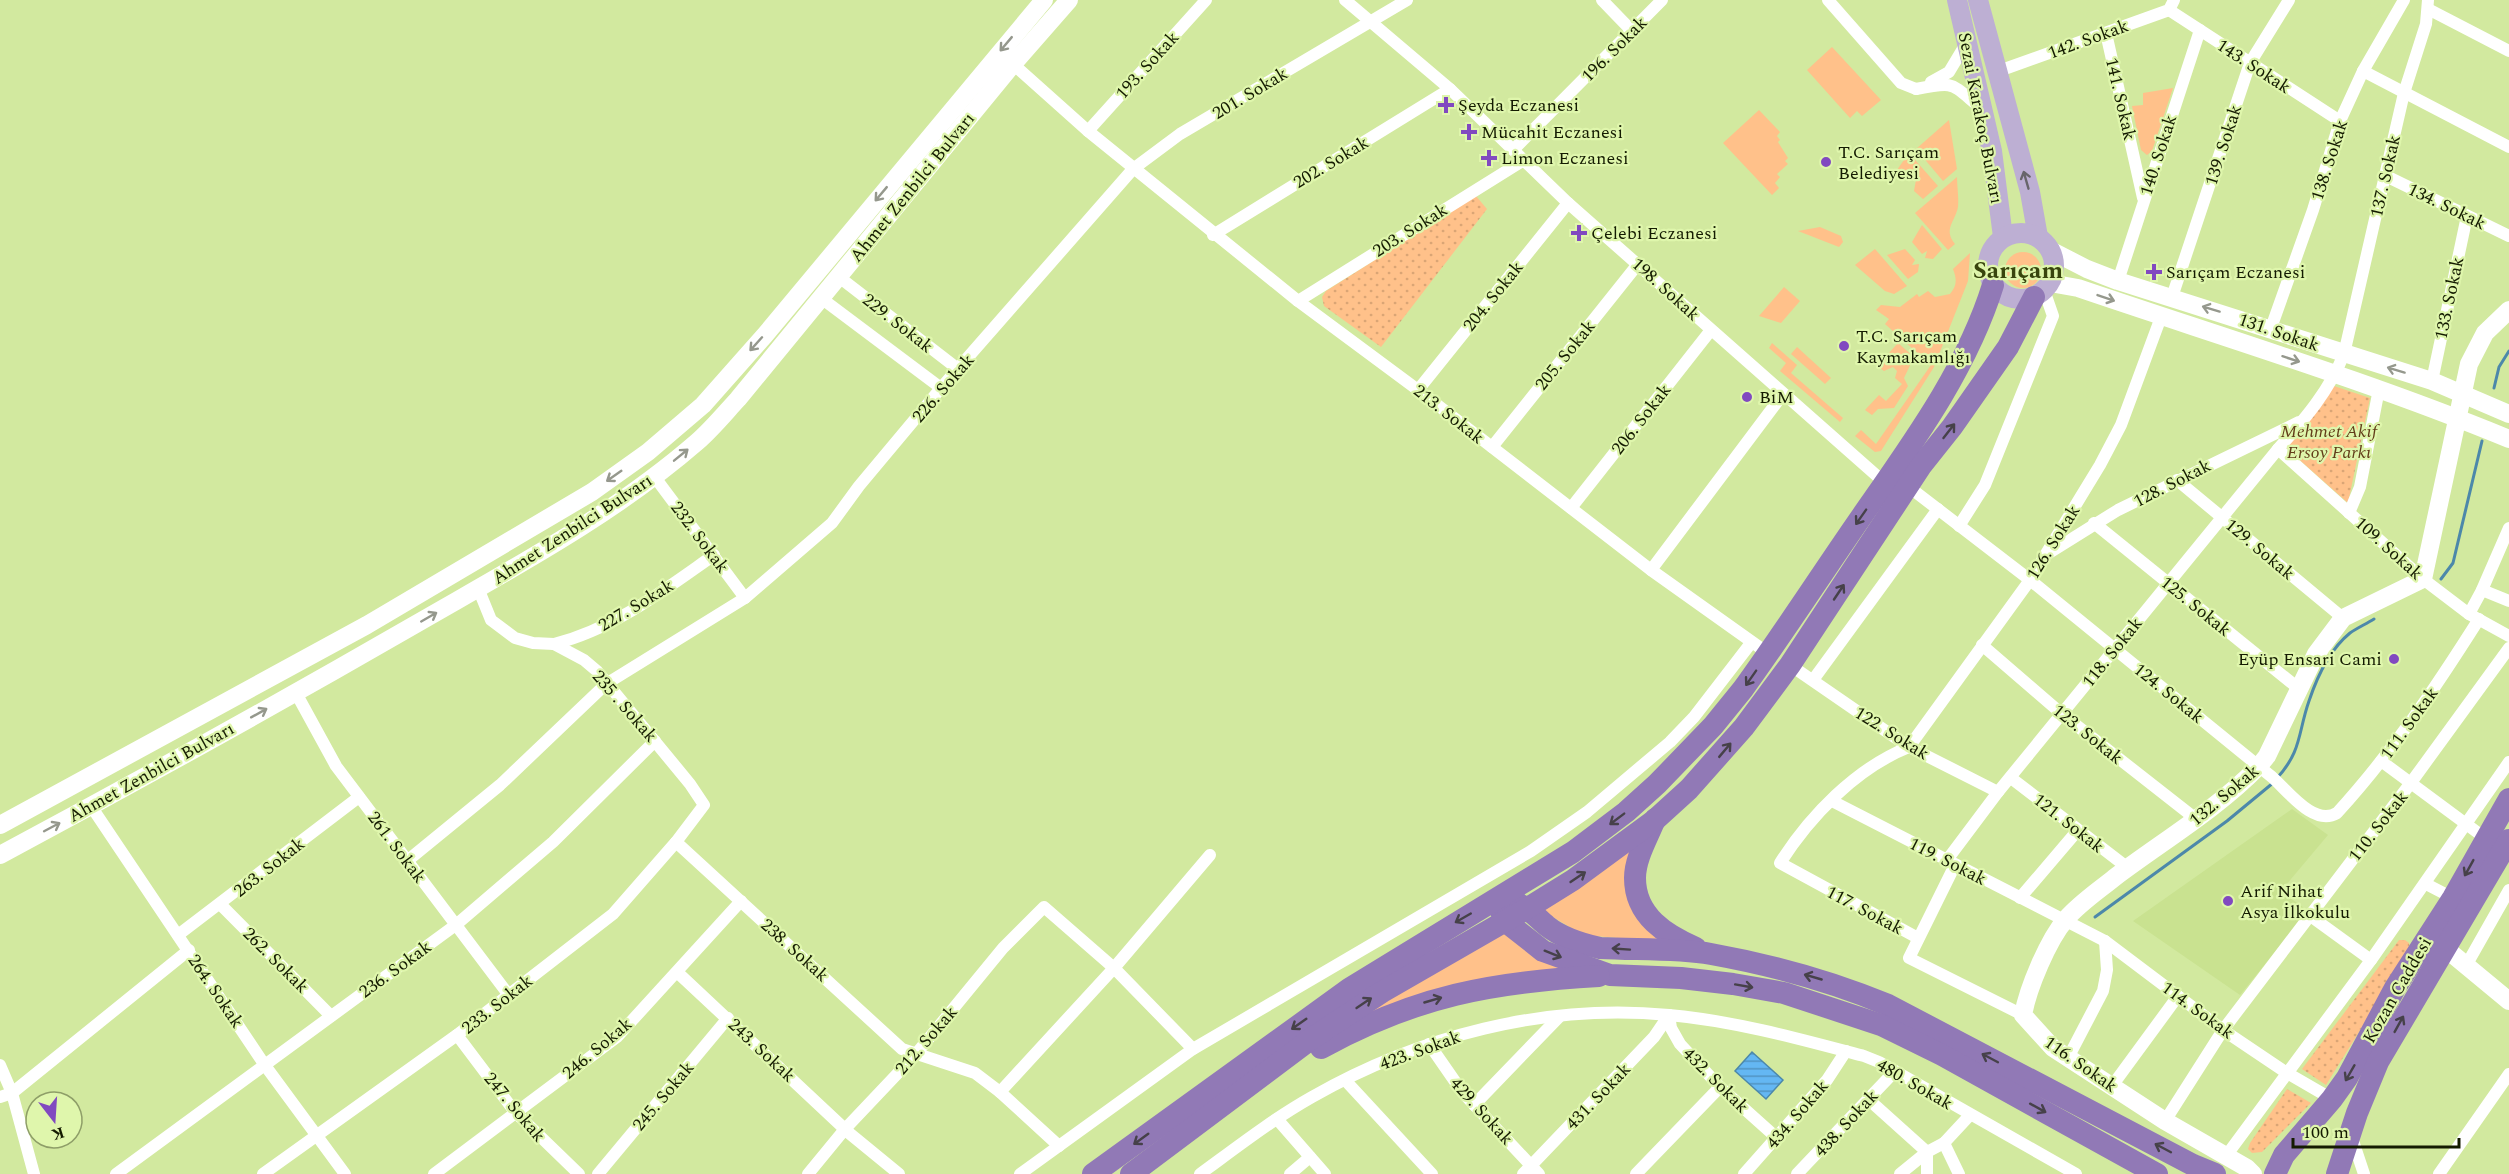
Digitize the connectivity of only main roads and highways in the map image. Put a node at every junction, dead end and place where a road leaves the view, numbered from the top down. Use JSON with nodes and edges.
{"nodes":[{"id":1,"x":1044,"y":0,"type":"edge"},
{"id":2,"x":1069,"y":0,"type":"edge"},
{"id":3,"x":1957,"y":0,"type":"edge"},
{"id":4,"x":1978,"y":0,"type":"edge"},
{"id":5,"x":2003,"y":237,"type":"junction"},
{"id":6,"x":2044,"y":243,"type":"junction"},
{"id":7,"x":1993,"y":285,"type":"junction"},
{"id":8,"x":2042,"y":290,"type":"junction"},
{"id":9,"x":2509,"y":309,"type":"edge"},
{"id":10,"x":2462,"y":394,"type":"junction"},
{"id":11,"x":2509,"y":414,"type":"edge"},
{"id":12,"x":2457,"y":417,"type":"junction"},
{"id":13,"x":2509,"y":439,"type":"edge"},
{"id":14,"x":2509,"y":799,"type":"edge"},
{"id":15,"x":1656,"y":819,"type":"junction"},
{"id":16,"x":0,"y":825,"type":"edge"},
{"id":17,"x":2509,"y":840,"type":"edge"},
{"id":18,"x":0,"y":855,"type":"edge"},
{"id":19,"x":1501,"y":905,"type":"junction"},
{"id":20,"x":1528,"y":908,"type":"junction"},
{"id":21,"x":2445,"y":948,"type":"junction"},
{"id":22,"x":1709,"y":954,"type":"junction"},
{"id":23,"x":1610,"y":975,"type":"junction"},
{"id":24,"x":2509,"y":1001,"type":"edge"},
{"id":25,"x":2023,"y":1015,"type":"joint"},
{"id":26,"x":1197,"y":1125,"type":"junction"},
{"id":27,"x":2221,"y":1165,"type":"edge"},
{"id":28,"x":1093,"y":1174,"type":"edge"},
{"id":29,"x":1131,"y":1174,"type":"edge"},
{"id":30,"x":2157,"y":1174,"type":"edge"},
{"id":31,"x":2253,"y":1174,"type":"edge"},
{"id":32,"x":2275,"y":1174,"type":"edge"},
{"id":33,"x":2337,"y":1174,"type":"edge"}],
"edges":[{"from":1,"to":16,"type":"main road","name":"Ahmet Zenbilci Bulvarı","one_way":true},
{"from":18,"to":2,"type":"main road","name":"Ahmet Zenbilci Bulvarı","one_way":true},
{"from":3,"to":5,"type":"main road","name":"Sezai Karakoç Bulvarı"},
{"from":6,"to":4,"type":"main road","one_way":true},
{"from":5,"to":6,"type":"main road"},
{"from":5,"to":7,"type":"main road"},
{"from":6,"to":8,"type":"main road"},
{"from":10,"to":6,"type":"main road","name":"131. Sokak","one_way":true},
{"from":7,"to":8,"type":"main road"},
{"from":7,"to":19,"type":"highway","one_way":true},
{"from":8,"to":12,"type":"main road","one_way":true},
{"from":15,"to":8,"type":"highway","one_way":true},
{"from":9,"to":10,"type":"main road"},
{"from":10,"to":11,"type":"main road","name":"131. Sokak"},
{"from":10,"to":12,"type":"main road"},
{"from":12,"to":13,"type":"main road"},
{"from":12,"to":25,"type":"main road","name":"132. Sokak"},
{"from":14,"to":32,"type":"highway","name":"Kozan Caddesi","one_way":true},
{"from":20,"to":15,"type":"highway","one_way":true},
{"from":15,"to":22,"type":"highway"},
{"from":17,"to":21,"type":"highway","name":"Kozan Caddesi"},
{"from":19,"to":20,"type":"highway"},
{"from":19,"to":23,"type":"highway","one_way":true},
{"from":26,"to":19,"type":"highway","one_way":true},
{"from":19,"to":28,"type":"highway","one_way":true},
{"from":22,"to":20,"type":"highway","one_way":true},
{"from":21,"to":24,"type":"main road"},
{"from":33,"to":21,"type":"highway","name":"Kozan Caddesi","one_way":true},
{"from":27,"to":22,"type":"highway","one_way":true},
{"from":26,"to":23,"type":"highway","one_way":true},
{"from":23,"to":30,"type":"highway","one_way":true},
{"from":25,"to":27,"type":"main road","name":"116. Sokak"},
{"from":26,"to":29,"type":"highway"},
{"from":27,"to":31,"type":"main road","name":"116. Sokak"}]}
